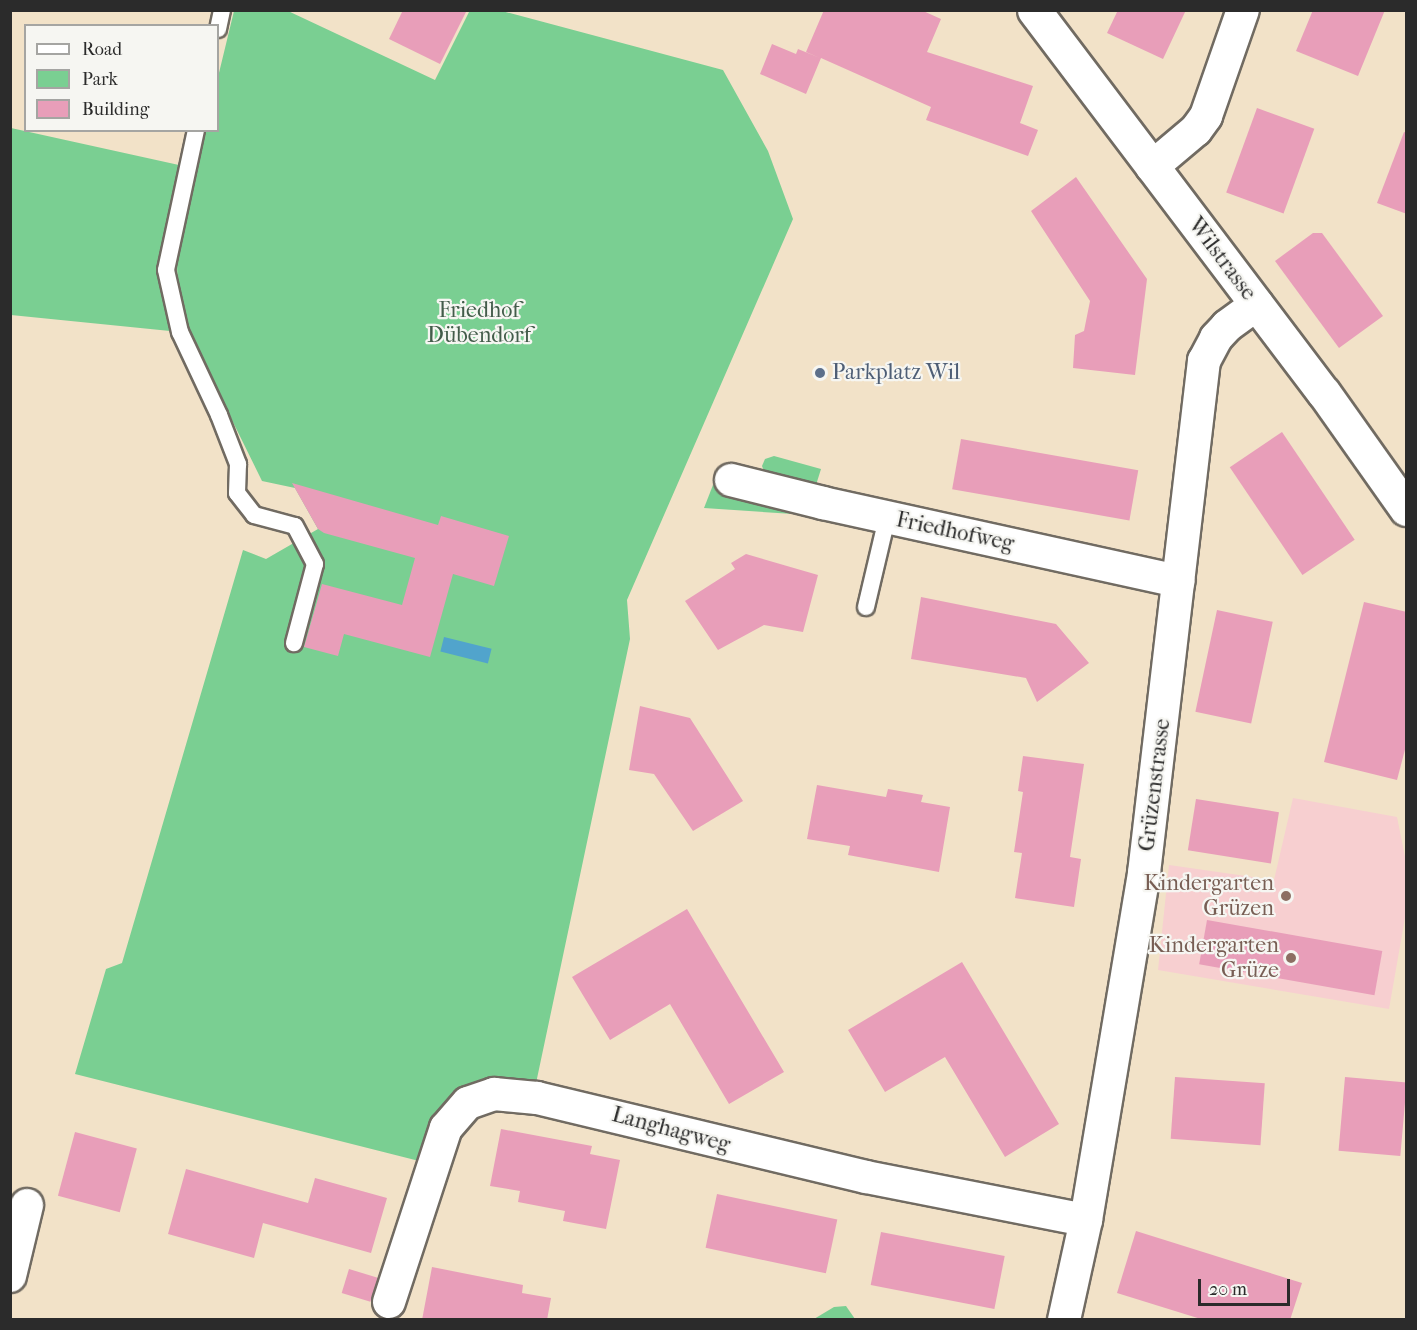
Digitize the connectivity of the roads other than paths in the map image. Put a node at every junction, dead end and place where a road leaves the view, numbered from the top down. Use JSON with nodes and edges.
{"nodes":[{"id":1,"x":1034,"y":10,"type":"edge"},
{"id":2,"x":1243,"y":10,"type":"edge"},
{"id":3,"x":196,"y":132,"type":"edge"},
{"id":4,"x":1152,"y":167,"type":"junction"},
{"id":5,"x":1257,"y":304,"type":"junction"},
{"id":6,"x":731,"y":480,"type":"dead end"},
{"id":7,"x":1407,"y":509,"type":"edge"},
{"id":8,"x":887,"y":518,"type":"junction"},
{"id":9,"x":1179,"y":581,"type":"junction"},
{"id":10,"x":866,"y":607,"type":"dead end"},
{"id":11,"x":294,"y":643,"type":"dead end"},
{"id":12,"x":27,"y":1205,"type":"dead end"},
{"id":13,"x":1086,"y":1220,"type":"junction"},
{"id":14,"x":10,"y":1276,"type":"edge"},
{"id":15,"x":389,"y":1302,"type":"dead end"},
{"id":16,"x":1064,"y":1320,"type":"edge"}],
"edges":[{"from":1,"to":4,"type":"street","name":"Wilstrasse"},
{"from":2,"to":4,"type":"street"},
{"from":3,"to":11,"type":"lane"},
{"from":4,"to":5,"type":"street","name":"Wilstrasse"},
{"from":5,"to":7,"type":"street","name":"Wilstrasse"},
{"from":5,"to":9,"type":"street","name":"Grüzenstrasse"},
{"from":6,"to":8,"type":"street","name":"Friedhofweg"},
{"from":8,"to":9,"type":"street","name":"Friedhofweg"},
{"from":8,"to":10,"type":"lane"},
{"from":9,"to":13,"type":"street","name":"Grüzenstrasse"},
{"from":12,"to":14,"type":"street"},
{"from":13,"to":15,"type":"street","name":"Langhagweg"},
{"from":13,"to":16,"type":"street","name":"Grüzenstrasse"}]}
